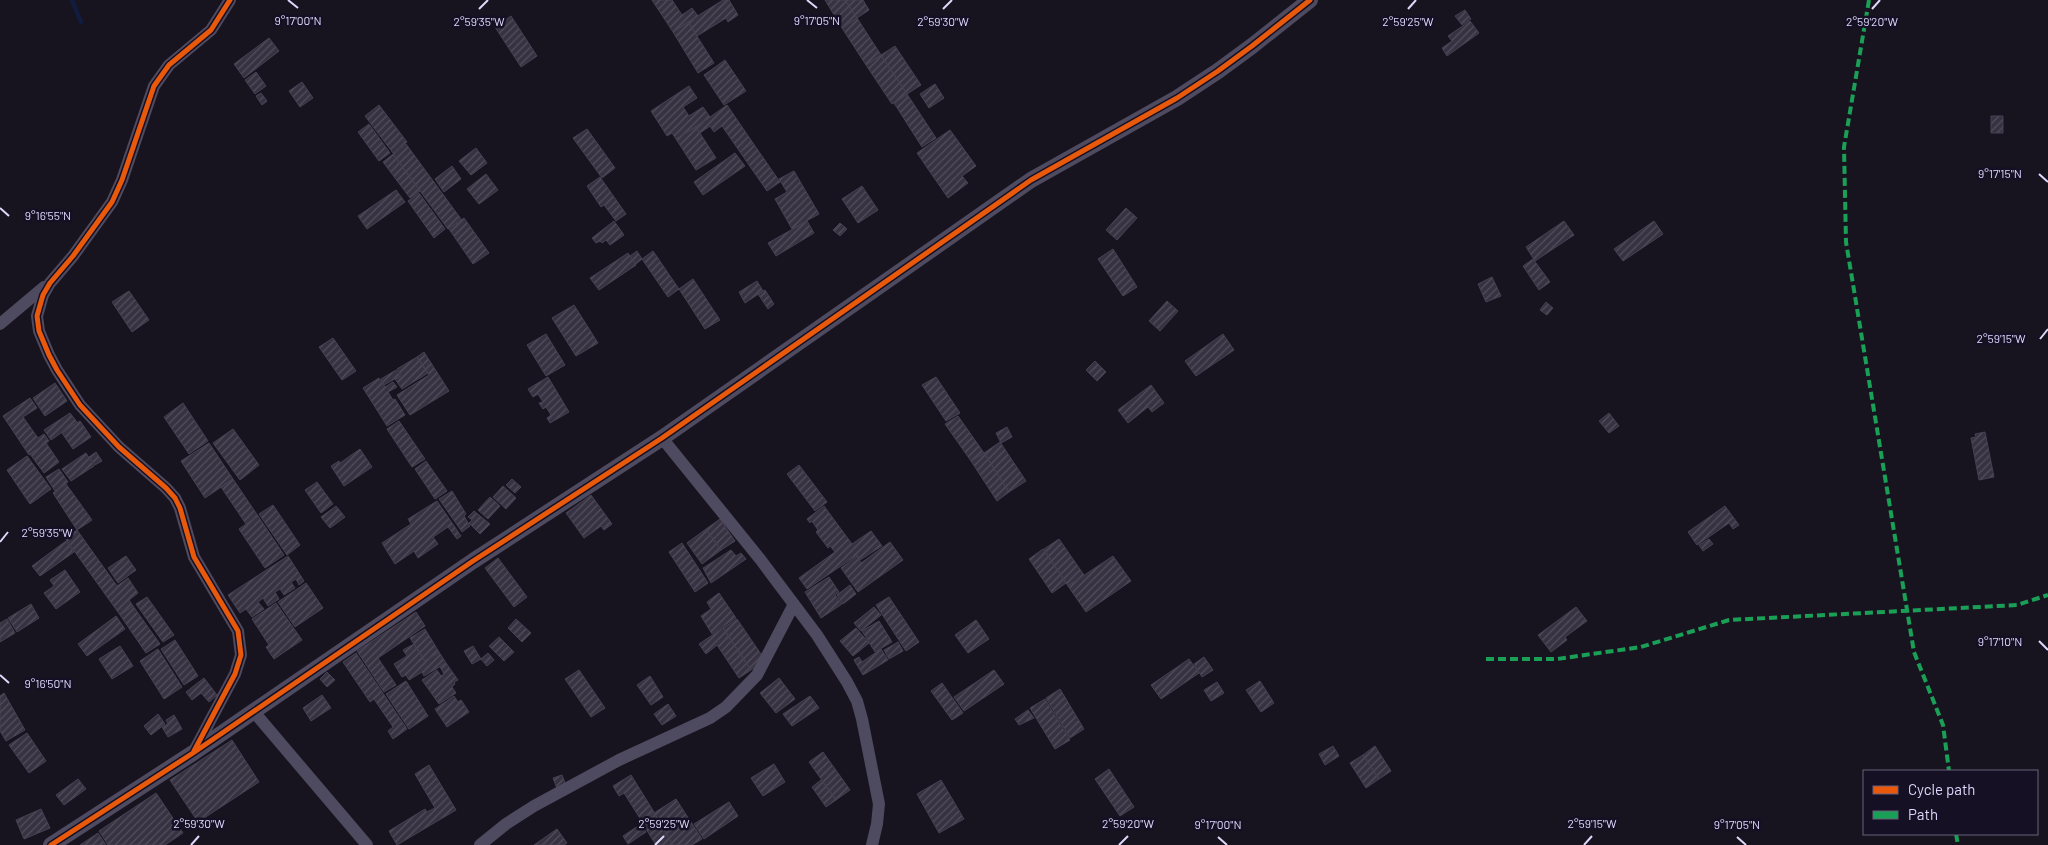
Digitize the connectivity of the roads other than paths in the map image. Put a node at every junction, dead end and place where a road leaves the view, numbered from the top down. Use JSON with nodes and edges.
{"nodes":[{"id":1,"x":230,"y":0,"type":"edge"},
{"id":2,"x":1310,"y":0,"type":"edge"},
{"id":3,"x":50,"y":283,"type":"junction"},
{"id":4,"x":0,"y":324,"type":"edge"},
{"id":5,"x":662,"y":438,"type":"junction"},
{"id":6,"x":794,"y":604,"type":"junction"},
{"id":7,"x":254,"y":712,"type":"junction"},
{"id":8,"x":193,"y":753,"type":"junction"},
{"id":9,"x":51,"y":845,"type":"edge"},
{"id":10,"x":367,"y":845,"type":"edge"},
{"id":11,"x":480,"y":845,"type":"edge"},
{"id":12,"x":872,"y":845,"type":"edge"}],
"edges":[{"from":1,"to":3,"type":"street"},
{"from":2,"to":5,"type":"street"},
{"from":3,"to":4,"type":"street"},
{"from":3,"to":8,"type":"street"},
{"from":5,"to":6,"type":"street"},
{"from":5,"to":7,"type":"street"},
{"from":6,"to":11,"type":"street"},
{"from":6,"to":12,"type":"street"},
{"from":7,"to":8,"type":"street"},
{"from":7,"to":10,"type":"street"},
{"from":8,"to":9,"type":"street"}]}
